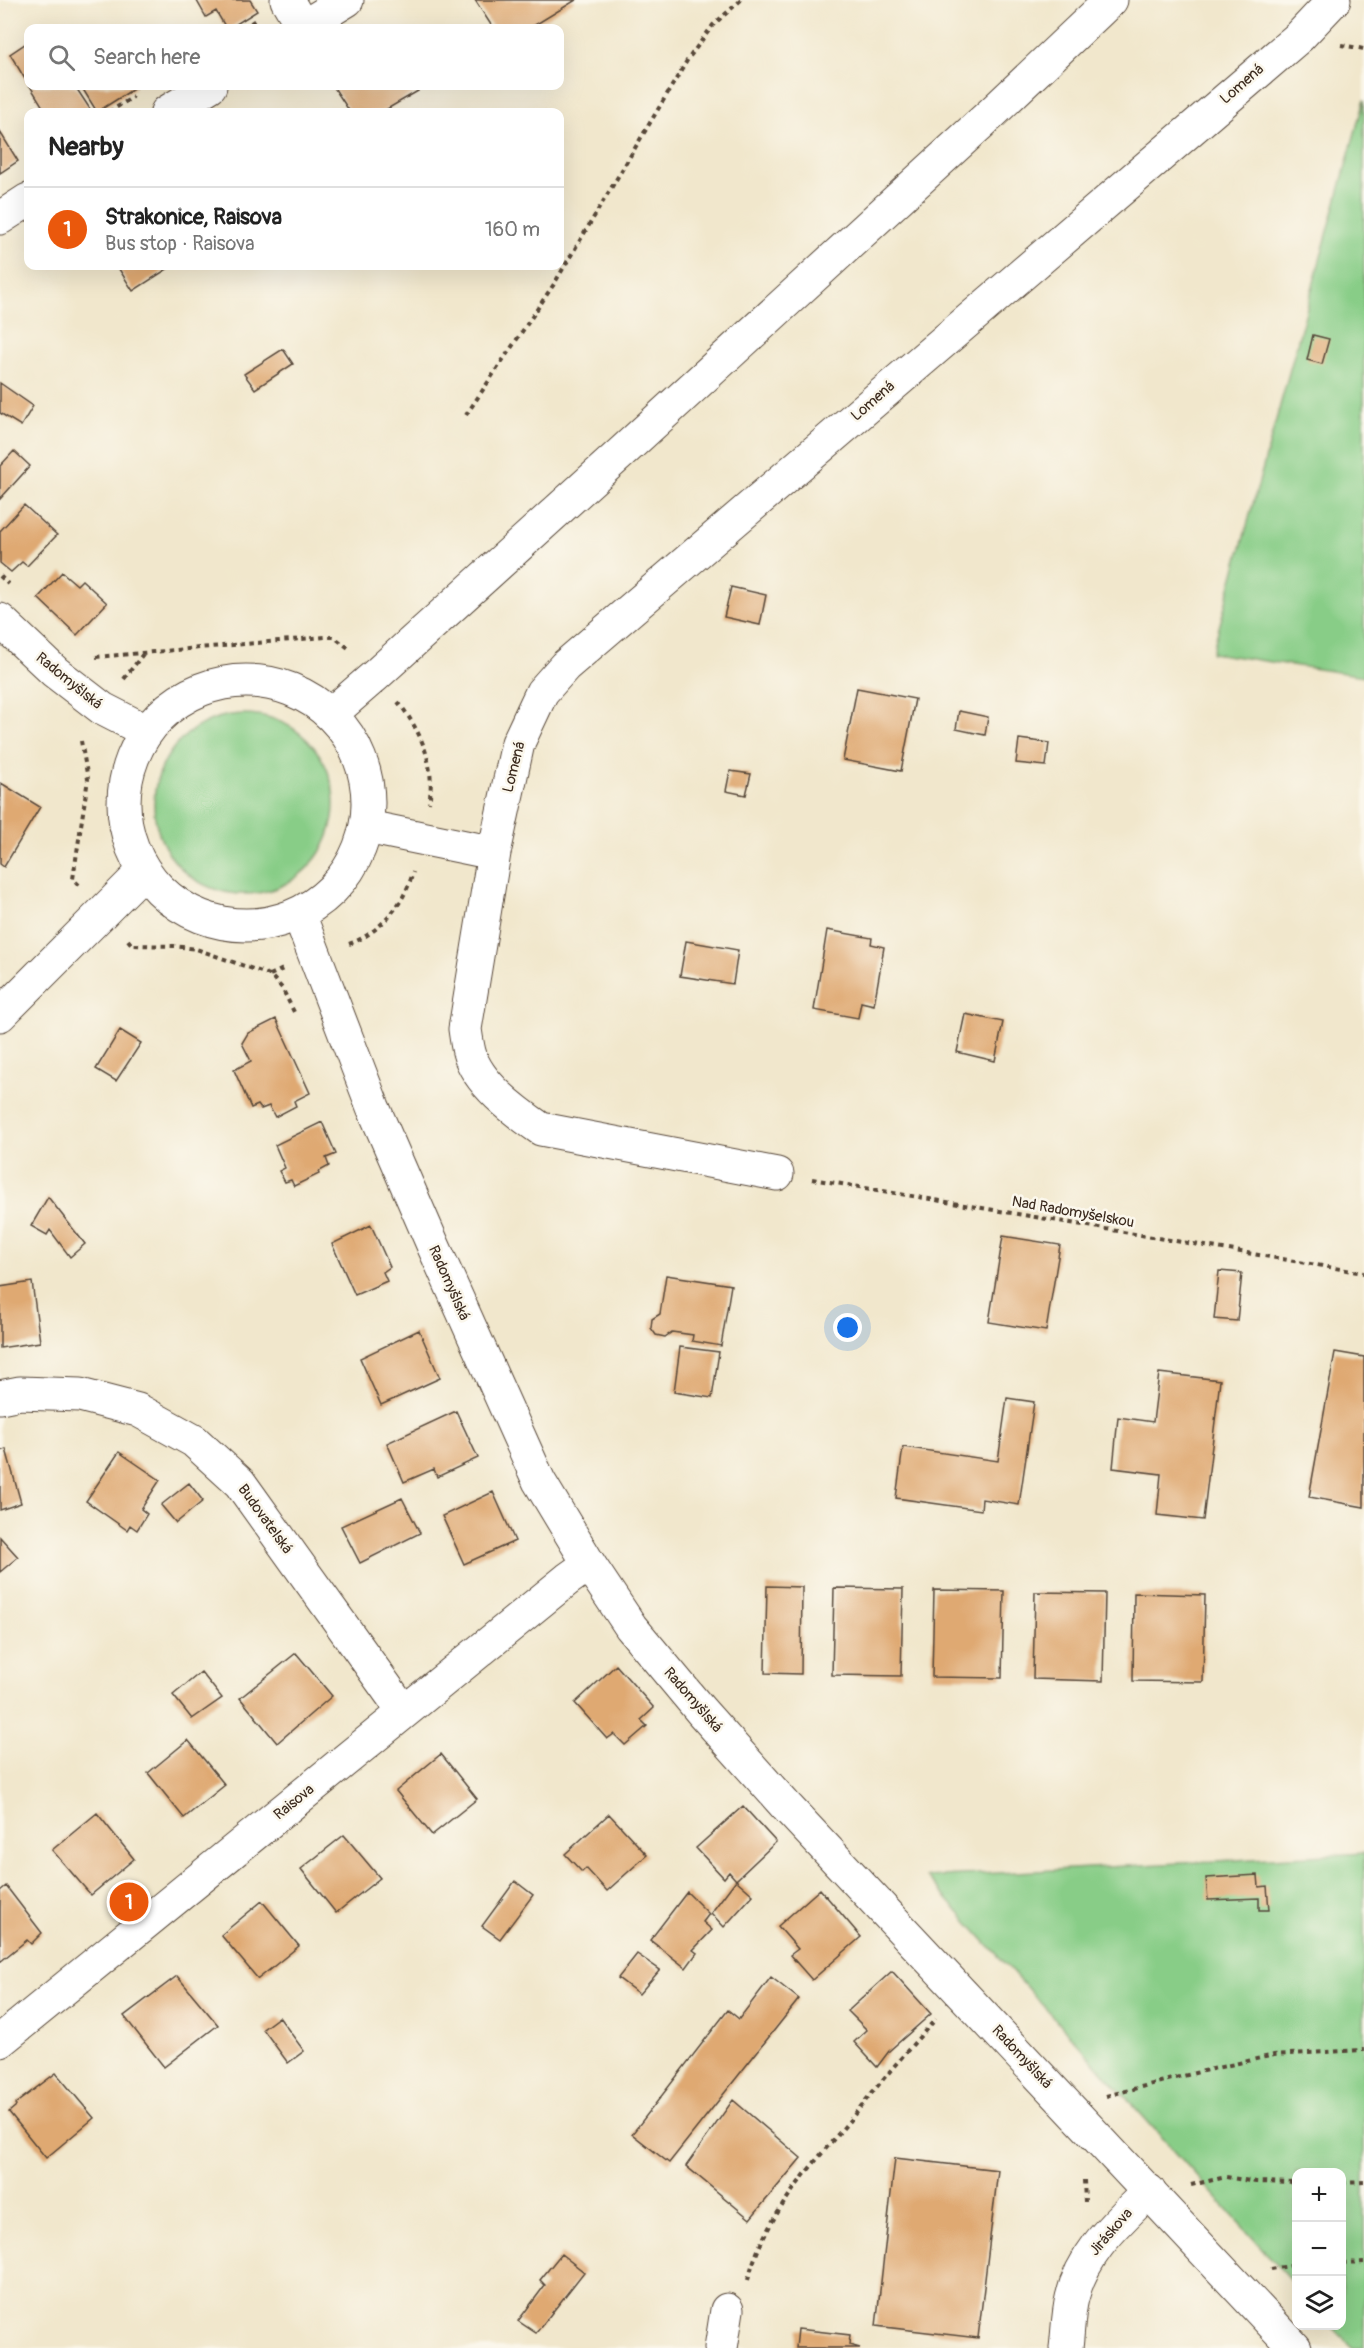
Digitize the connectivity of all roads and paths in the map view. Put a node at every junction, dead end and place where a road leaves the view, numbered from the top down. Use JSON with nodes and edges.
{"nodes":[{"id":1,"x":347,"y":0,"type":"edge"},
{"id":2,"x":741,"y":0,"type":"edge"},
{"id":3,"x":1111,"y":0,"type":"edge"},
{"id":4,"x":1334,"y":0,"type":"edge"},
{"id":5,"x":297,"y":19,"type":"edge"},
{"id":6,"x":203,"y":90,"type":"edge"},
{"id":7,"x":174,"y":108,"type":"edge"},
{"id":8,"x":24,"y":203,"type":"edge"},
{"id":9,"x":0,"y":218,"type":"edge"},
{"id":10,"x":564,"y":267,"type":"edge"},
{"id":11,"x":562,"y":270,"type":"edge"},
{"id":12,"x":465,"y":415,"type":"dead end"},
{"id":13,"x":0,"y":576,"type":"edge"},
{"id":14,"x":17,"y":592,"type":"dead end"},
{"id":15,"x":0,"y":620,"type":"edge"},
{"id":16,"x":94,"y":657,"type":"dead end"},
{"id":17,"x":376,"y":675,"type":"junction"},
{"id":18,"x":331,"y":714,"type":"junction"},
{"id":19,"x":146,"y":731,"type":"junction"},
{"id":20,"x":75,"y":735,"type":"dead end"},
{"id":21,"x":367,"y":827,"type":"junction"},
{"id":22,"x":422,"y":839,"type":"junction"},
{"id":23,"x":494,"y":853,"type":"junction"},
{"id":24,"x":143,"y":872,"type":"junction"},
{"id":25,"x":104,"y":912,"type":"junction"},
{"id":26,"x":299,"y":914,"type":"junction"},
{"id":27,"x":353,"y":943,"type":"dead end"},
{"id":28,"x":0,"y":1015,"type":"edge"},
{"id":29,"x":298,"y":1019,"type":"dead end"},
{"id":30,"x":777,"y":1174,"type":"joint"},
{"id":31,"x":1364,"y":1273,"type":"edge"},
{"id":32,"x":0,"y":1396,"type":"edge"},
{"id":33,"x":589,"y":1564,"type":"junction"},
{"id":34,"x":404,"y":1712,"type":"junction"},
{"id":35,"x":941,"y":2014,"type":"dead end"},
{"id":36,"x":0,"y":2042,"type":"edge"},
{"id":37,"x":1364,"y":2050,"type":"edge"},
{"id":38,"x":1076,"y":2114,"type":"junction"},
{"id":39,"x":1082,"y":2172,"type":"dead end"},
{"id":40,"x":1364,"y":2182,"type":"edge"},
{"id":41,"x":1292,"y":2183,"type":"edge"},
{"id":42,"x":1346,"y":2183,"type":"edge"},
{"id":43,"x":1154,"y":2196,"type":"junction"},
{"id":44,"x":1084,"y":2208,"type":"dead end"},
{"id":45,"x":1364,"y":2262,"type":"edge"},
{"id":46,"x":1346,"y":2263,"type":"edge"},
{"id":47,"x":727,"y":2310,"type":"joint"},
{"id":48,"x":721,"y":2348,"type":"edge"},
{"id":49,"x":1066,"y":2348,"type":"edge"},
{"id":50,"x":1295,"y":2348,"type":"edge"}],
"edges":[{"from":1,"to":5,"type":"main road"},
{"from":2,"to":10,"type":"path"},
{"from":3,"to":17,"type":"main road"},
{"from":4,"to":23,"type":"main road","name":"Lomená"},
{"from":6,"to":7,"type":"main road"},
{"from":8,"to":9,"type":"main road"},
{"from":11,"to":12,"type":"path"},
{"from":13,"to":14,"type":"path"},
{"from":15,"to":19,"type":"main road","name":"Radomyšlská"},
{"from":16,"to":17,"type":"path"},
{"from":17,"to":18,"type":"main road"},
{"from":17,"to":22,"type":"path"},
{"from":18,"to":19,"type":"main road"},
{"from":18,"to":21,"type":"main road"},
{"from":19,"to":24,"type":"main road"},
{"from":20,"to":25,"type":"path"},
{"from":21,"to":22,"type":"main road"},
{"from":21,"to":26,"type":"main road"},
{"from":22,"to":23,"type":"main road"},
{"from":22,"to":27,"type":"path"},
{"from":23,"to":30,"type":"main road","name":"Lomená"},
{"from":24,"to":25,"type":"main road"},
{"from":24,"to":26,"type":"main road"},
{"from":25,"to":28,"type":"main road"},
{"from":25,"to":29,"type":"path"},
{"from":26,"to":33,"type":"main road","name":"Radomyšlská"},
{"from":30,"to":31,"type":"path","name":"Nad Radomyšelskou"},
{"from":32,"to":34,"type":"main road","name":"Budovatelská"},
{"from":33,"to":34,"type":"main road","name":"Raisova"},
{"from":33,"to":38,"type":"main road","name":"Radomyšlská"},
{"from":34,"to":36,"type":"main road","name":"Raisova"},
{"from":35,"to":47,"type":"path"},
{"from":37,"to":38,"type":"path"},
{"from":38,"to":43,"type":"main road","name":"Radomyšlská"},
{"from":39,"to":44,"type":"path"},
{"from":40,"to":42,"type":"path"},
{"from":41,"to":43,"type":"path"},
{"from":43,"to":49,"type":"main road","name":"Jiráskova"},
{"from":43,"to":50,"type":"main road","name":"Radomyšlská"},
{"from":45,"to":46,"type":"path"},
{"from":47,"to":48,"type":"main road"}]}
